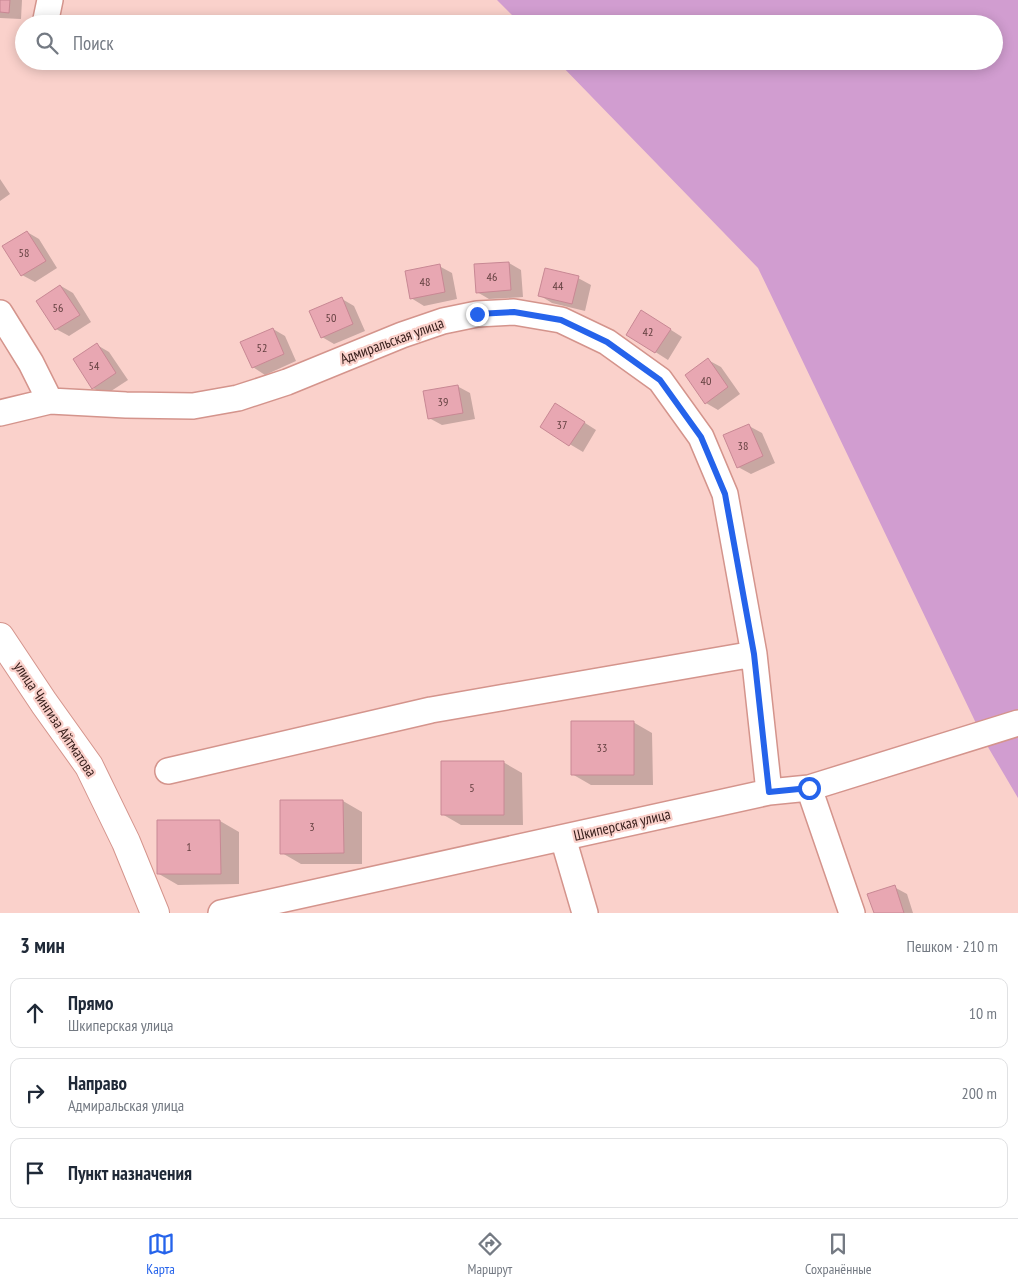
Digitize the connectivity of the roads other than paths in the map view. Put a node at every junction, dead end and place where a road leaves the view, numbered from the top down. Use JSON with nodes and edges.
{"nodes":[{"id":1,"x":50,"y":0,"type":"edge"},
{"id":2,"x":47,"y":15,"type":"edge"},
{"id":3,"x":0,"y":313,"type":"edge"},
{"id":4,"x":50,"y":402,"type":"junction"},
{"id":5,"x":0,"y":413,"type":"edge"},
{"id":6,"x":0,"y":637,"type":"edge"},
{"id":7,"x":754,"y":654,"type":"junction"},
{"id":8,"x":1018,"y":723,"type":"edge"},
{"id":9,"x":168,"y":771,"type":"dead end"},
{"id":10,"x":809,"y":788,"type":"junction"},
{"id":11,"x":769,"y":792,"type":"junction"},
{"id":12,"x":563,"y":838,"type":"junction"},
{"id":13,"x":155,"y":913,"type":"edge"},
{"id":14,"x":221,"y":913,"type":"edge"},
{"id":15,"x":585,"y":913,"type":"edge"},
{"id":16,"x":852,"y":913,"type":"edge"}],
"edges":[{"from":1,"to":2,"type":"street"},
{"from":3,"to":4,"type":"street"},
{"from":4,"to":5,"type":"street","name":"Адмиральская улица"},
{"from":4,"to":7,"type":"street","name":"Адмиральская улица"},
{"from":6,"to":13,"type":"street","name":"улица Чингиза Айтматова"},
{"from":7,"to":9,"type":"street"},
{"from":7,"to":11,"type":"street","name":"Адмиральская улица"},
{"from":8,"to":10,"type":"street","name":"Шкиперская улица"},
{"from":10,"to":11,"type":"street","name":"Шкиперская улица"},
{"from":10,"to":16,"type":"street"},
{"from":11,"to":12,"type":"street","name":"Шкиперская улица"},
{"from":12,"to":14,"type":"street","name":"Шкиперская улица"},
{"from":12,"to":15,"type":"street"}]}
